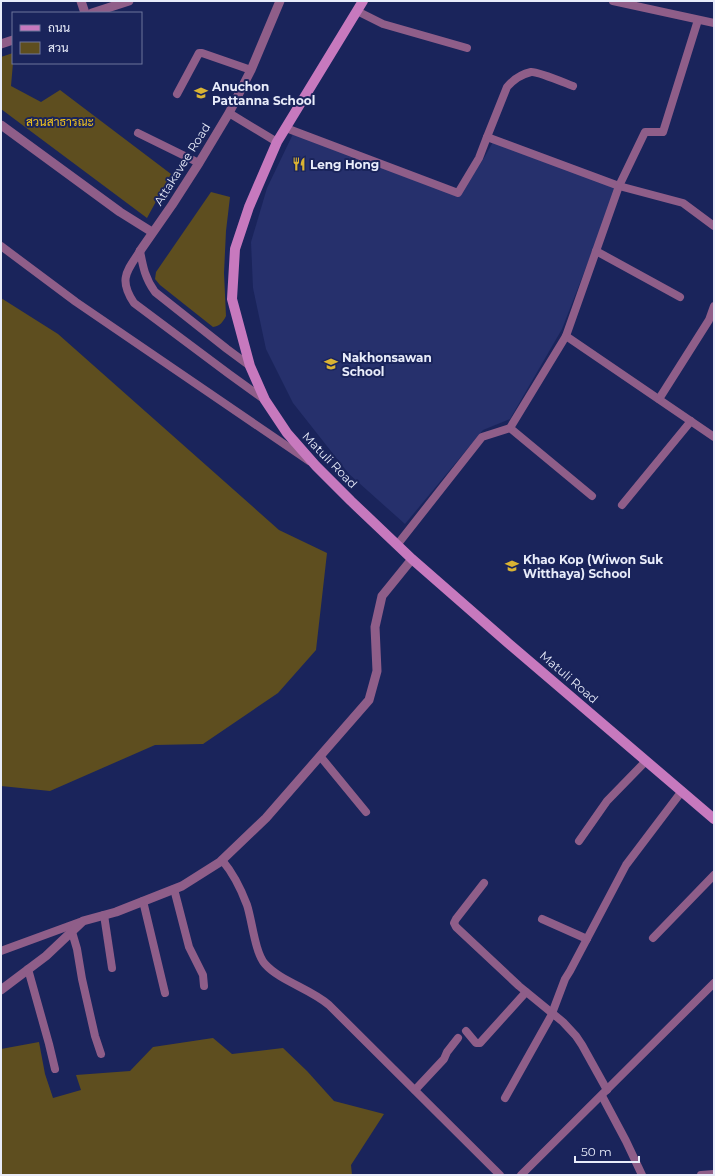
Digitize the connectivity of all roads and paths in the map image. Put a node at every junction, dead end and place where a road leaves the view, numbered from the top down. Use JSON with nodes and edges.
{"nodes":[{"id":1,"x":81,"y":1,"type":"edge"},
{"id":2,"x":129,"y":1,"type":"edge"},
{"id":3,"x":280,"y":1,"type":"edge"},
{"id":4,"x":363,"y":1,"type":"edge"},
{"id":5,"x":614,"y":1,"type":"edge"},
{"id":6,"x":113,"y":10,"type":"edge"},
{"id":7,"x":357,"y":11,"type":"junction"},
{"id":8,"x":85,"y":12,"type":"edge"},
{"id":9,"x":99,"y":12,"type":"edge"},
{"id":10,"x":698,"y":20,"type":"junction"},
{"id":11,"x":714,"y":23,"type":"edge"},
{"id":12,"x":12,"y":40,"type":"edge"},
{"id":13,"x":1,"y":44,"type":"edge"},
{"id":14,"x":467,"y":48,"type":"dead end"},
{"id":15,"x":251,"y":70,"type":"junction"},
{"id":16,"x":573,"y":86,"type":"dead end"},
{"id":17,"x":177,"y":94,"type":"dead end"},
{"id":18,"x":229,"y":113,"type":"junction"},
{"id":19,"x":1,"y":125,"type":"edge"},
{"id":20,"x":286,"y":128,"type":"junction"},
{"id":21,"x":138,"y":133,"type":"dead end"},
{"id":22,"x":487,"y":137,"type":"junction"},
{"id":23,"x":277,"y":142,"type":"junction"},
{"id":24,"x":199,"y":163,"type":"junction"},
{"id":25,"x":619,"y":186,"type":"junction"},
{"id":26,"x":714,"y":226,"type":"edge"},
{"id":27,"x":152,"y":232,"type":"junction"},
{"id":28,"x":1,"y":246,"type":"edge"},
{"id":29,"x":140,"y":251,"type":"junction"},
{"id":30,"x":596,"y":251,"type":"junction"},
{"id":31,"x":680,"y":297,"type":"dead end"},
{"id":32,"x":714,"y":306,"type":"edge"},
{"id":33,"x":566,"y":336,"type":"junction"},
{"id":34,"x":250,"y":366,"type":"junction"},
{"id":35,"x":659,"y":399,"type":"junction"},
{"id":36,"x":265,"y":400,"type":"junction"},
{"id":37,"x":691,"y":421,"type":"junction"},
{"id":38,"x":510,"y":428,"type":"junction"},
{"id":39,"x":714,"y":437,"type":"edge"},
{"id":40,"x":316,"y":466,"type":"junction"},
{"id":41,"x":592,"y":496,"type":"dead end"},
{"id":42,"x":622,"y":505,"type":"dead end"},
{"id":43,"x":397,"y":545,"type":"junction"},
{"id":44,"x":412,"y":559,"type":"junction"},
{"id":45,"x":320,"y":756,"type":"junction"},
{"id":46,"x":646,"y":761,"type":"junction"},
{"id":47,"x":682,"y":791,"type":"junction"},
{"id":48,"x":366,"y":812,"type":"dead end"},
{"id":49,"x":714,"y":819,"type":"edge"},
{"id":50,"x":579,"y":841,"type":"dead end"},
{"id":51,"x":222,"y":860,"type":"junction"},
{"id":52,"x":714,"y":874,"type":"edge"},
{"id":53,"x":484,"y":883,"type":"dead end"},
{"id":54,"x":174,"y":889,"type":"junction"},
{"id":55,"x":143,"y":901,"type":"junction"},
{"id":56,"x":104,"y":915,"type":"junction"},
{"id":57,"x":542,"y":919,"type":"dead end"},
{"id":58,"x":83,"y":921,"type":"junction"},
{"id":59,"x":72,"y":932,"type":"junction"},
{"id":60,"x":653,"y":938,"type":"dead end"},
{"id":61,"x":587,"y":939,"type":"junction"},
{"id":62,"x":1,"y":951,"type":"edge"},
{"id":63,"x":112,"y":968,"type":"dead end"},
{"id":64,"x":28,"y":969,"type":"junction"},
{"id":65,"x":714,"y":983,"type":"edge"},
{"id":66,"x":204,"y":986,"type":"dead end"},
{"id":67,"x":1,"y":990,"type":"edge"},
{"id":68,"x":526,"y":992,"type":"junction"},
{"id":69,"x":165,"y":993,"type":"dead end"},
{"id":70,"x":552,"y":1013,"type":"junction"},
{"id":71,"x":466,"y":1031,"type":"dead end"},
{"id":72,"x":458,"y":1038,"type":"dead end"},
{"id":73,"x":101,"y":1054,"type":"dead end"},
{"id":74,"x":55,"y":1069,"type":"dead end"},
{"id":75,"x":415,"y":1090,"type":"junction"},
{"id":76,"x":604,"y":1093,"type":"junction"},
{"id":77,"x":505,"y":1098,"type":"dead end"},
{"id":78,"x":714,"y":1174,"type":"edge"},
{"id":79,"x":500,"y":1175,"type":"edge"},
{"id":80,"x":521,"y":1175,"type":"edge"},
{"id":81,"x":642,"y":1175,"type":"edge"},
{"id":82,"x":701,"y":1175,"type":"edge"}],
"edges":[{"from":1,"to":8,"type":"street"},
{"from":2,"to":6,"type":"street"},
{"from":3,"to":15,"type":"street","name":"Attakavee Road"},
{"from":4,"to":7,"type":"main road","name":"Matuli Road"},
{"from":5,"to":10,"type":"street"},
{"from":6,"to":9,"type":"street"},
{"from":7,"to":14,"type":"street"},
{"from":7,"to":20,"type":"main road","name":"Matuli Road"},
{"from":10,"to":11,"type":"street"},
{"from":10,"to":25,"type":"street"},
{"from":12,"to":13,"type":"street"},
{"from":15,"to":17,"type":"street"},
{"from":15,"to":18,"type":"street","name":"Attakavee Road"},
{"from":16,"to":22,"type":"street"},
{"from":18,"to":23,"type":"street"},
{"from":18,"to":24,"type":"street","name":"Attakavee Road"},
{"from":19,"to":27,"type":"street"},
{"from":20,"to":22,"type":"street"},
{"from":20,"to":23,"type":"main road","name":"Matuli Road"},
{"from":21,"to":24,"type":"street"},
{"from":22,"to":25,"type":"street"},
{"from":23,"to":34,"type":"main road","name":"Matuli Road"},
{"from":24,"to":27,"type":"street","name":"Attakavee Road"},
{"from":25,"to":26,"type":"street"},
{"from":25,"to":30,"type":"street"},
{"from":27,"to":29,"type":"street","name":"Attakavee Road"},
{"from":28,"to":40,"type":"street"},
{"from":29,"to":34,"type":"street"},
{"from":29,"to":36,"type":"street"},
{"from":30,"to":31,"type":"street"},
{"from":30,"to":33,"type":"street"},
{"from":32,"to":35,"type":"street"},
{"from":33,"to":35,"type":"street"},
{"from":33,"to":38,"type":"street"},
{"from":34,"to":36,"type":"main road","name":"Matuli Road"},
{"from":35,"to":37,"type":"street"},
{"from":36,"to":40,"type":"main road","name":"Matuli Road"},
{"from":37,"to":39,"type":"street"},
{"from":37,"to":42,"type":"street"},
{"from":38,"to":41,"type":"street"},
{"from":38,"to":43,"type":"street"},
{"from":40,"to":43,"type":"main road","name":"Matuli Road"},
{"from":43,"to":44,"type":"main road","name":"Matuli Road"},
{"from":44,"to":45,"type":"street"},
{"from":44,"to":46,"type":"main road","name":"Matuli Road"},
{"from":45,"to":48,"type":"street"},
{"from":45,"to":51,"type":"street"},
{"from":46,"to":47,"type":"main road","name":"Matuli Road"},
{"from":46,"to":50,"type":"street"},
{"from":47,"to":49,"type":"main road","name":"Matuli Road"},
{"from":47,"to":61,"type":"street"},
{"from":51,"to":54,"type":"street"},
{"from":51,"to":75,"type":"street"},
{"from":52,"to":60,"type":"street"},
{"from":53,"to":68,"type":"street"},
{"from":54,"to":55,"type":"street"},
{"from":54,"to":66,"type":"street"},
{"from":55,"to":56,"type":"street"},
{"from":55,"to":69,"type":"street"},
{"from":56,"to":58,"type":"street"},
{"from":56,"to":63,"type":"street"},
{"from":57,"to":61,"type":"street"},
{"from":58,"to":59,"type":"street"},
{"from":58,"to":62,"type":"street"},
{"from":59,"to":64,"type":"street"},
{"from":59,"to":73,"type":"street"},
{"from":61,"to":70,"type":"street"},
{"from":64,"to":67,"type":"street"},
{"from":64,"to":74,"type":"street"},
{"from":65,"to":76,"type":"street"},
{"from":68,"to":70,"type":"street"},
{"from":68,"to":71,"type":"street"},
{"from":70,"to":76,"type":"street"},
{"from":70,"to":77,"type":"street"},
{"from":72,"to":75,"type":"street"},
{"from":75,"to":79,"type":"street"},
{"from":76,"to":80,"type":"street"},
{"from":76,"to":81,"type":"street"},
{"from":78,"to":82,"type":"street"}]}
